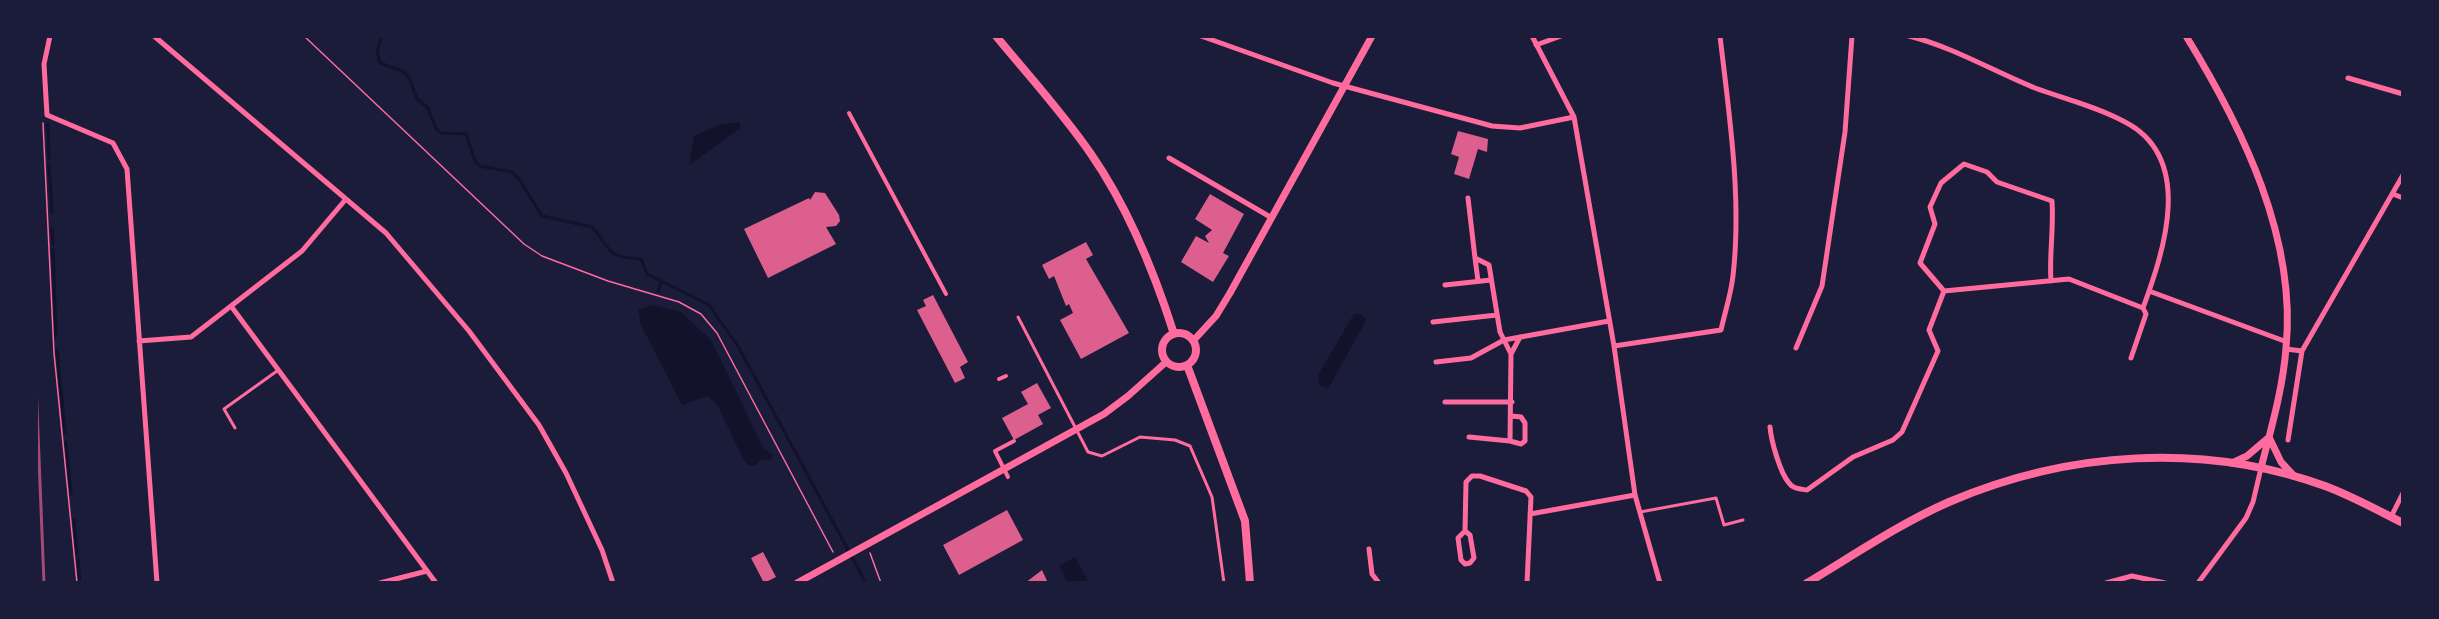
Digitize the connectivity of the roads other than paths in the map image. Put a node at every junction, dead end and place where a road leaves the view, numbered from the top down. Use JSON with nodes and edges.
{"nodes":[{"id":1,"x":50,"y":36,"type":"edge"},
{"id":2,"x":154,"y":36,"type":"edge"},
{"id":3,"x":996,"y":36,"type":"edge"},
{"id":4,"x":1201,"y":36,"type":"edge"},
{"id":5,"x":1372,"y":36,"type":"edge"},
{"id":6,"x":1532,"y":36,"type":"edge"},
{"id":7,"x":1561,"y":36,"type":"edge"},
{"id":8,"x":1720,"y":36,"type":"edge"},
{"id":9,"x":1852,"y":36,"type":"edge"},
{"id":10,"x":1909,"y":36,"type":"edge"},
{"id":11,"x":1938,"y":36,"type":"edge"},
{"id":12,"x":2186,"y":36,"type":"edge"},
{"id":13,"x":1937,"y":43,"type":"junction"},
{"id":14,"x":1536,"y":45,"type":"junction"},
{"id":15,"x":2348,"y":78,"type":"dead end"},
{"id":16,"x":1344,"y":86,"type":"junction"},
{"id":17,"x":2403,"y":94,"type":"edge"},
{"id":18,"x":849,"y":113,"type":"dead end"},
{"id":19,"x":1574,"y":117,"type":"junction"},
{"id":20,"x":1169,"y":158,"type":"dead end"},
{"id":21,"x":2403,"y":175,"type":"edge"},
{"id":22,"x":2393,"y":194,"type":"junction"},
{"id":23,"x":1468,"y":198,"type":"dead end"},
{"id":24,"x":2403,"y":198,"type":"edge"},
{"id":25,"x":346,"y":199,"type":"junction"},
{"id":26,"x":1272,"y":218,"type":"junction"},
{"id":27,"x":1475,"y":258,"type":"junction"},
{"id":28,"x":1491,"y":280,"type":"junction"},
{"id":29,"x":2051,"y":281,"type":"junction"},
{"id":30,"x":1478,"y":282,"type":"junction"},
{"id":31,"x":1445,"y":285,"type":"dead end"},
{"id":32,"x":1944,"y":291,"type":"junction"},
{"id":33,"x":2149,"y":291,"type":"junction"},
{"id":34,"x":946,"y":294,"type":"dead end"},
{"id":35,"x":231,"y":306,"type":"junction"},
{"id":36,"x":2143,"y":308,"type":"junction"},
{"id":37,"x":1497,"y":315,"type":"junction"},
{"id":38,"x":1018,"y":317,"type":"dead end"},
{"id":39,"x":1609,"y":321,"type":"junction"},
{"id":40,"x":1433,"y":322,"type":"dead end"},
{"id":41,"x":1174,"y":334,"type":"junction"},
{"id":42,"x":1520,"y":337,"type":"junction"},
{"id":43,"x":1504,"y":340,"type":"junction"},
{"id":44,"x":139,"y":341,"type":"junction"},
{"id":45,"x":1193,"y":341,"type":"junction"},
{"id":46,"x":2287,"y":345,"type":"junction"},
{"id":47,"x":1614,"y":346,"type":"junction"},
{"id":48,"x":1796,"y":348,"type":"dead end"},
{"id":49,"x":2302,"y":351,"type":"junction"},
{"id":50,"x":1511,"y":354,"type":"junction"},
{"id":51,"x":2131,"y":358,"type":"dead end"},
{"id":52,"x":1166,"y":362,"type":"junction"},
{"id":53,"x":1436,"y":362,"type":"dead end"},
{"id":54,"x":1187,"y":365,"type":"junction"},
{"id":55,"x":280,"y":369,"type":"junction"},
{"id":56,"x":1006,"y":376,"type":"dead end"},
{"id":57,"x":999,"y":379,"type":"dead end"},
{"id":58,"x":1445,"y":402,"type":"dead end"},
{"id":59,"x":1512,"y":402,"type":"junction"},
{"id":60,"x":1512,"y":416,"type":"junction"},
{"id":61,"x":1770,"y":427,"type":"dead end"},
{"id":62,"x":235,"y":428,"type":"dead end"},
{"id":63,"x":1076,"y":428,"type":"junction"},
{"id":64,"x":1469,"y":437,"type":"dead end"},
{"id":65,"x":2269,"y":437,"type":"junction"},
{"id":66,"x":2288,"y":440,"type":"dead end"},
{"id":67,"x":1014,"y":441,"type":"dead end"},
{"id":68,"x":1510,"y":441,"type":"junction"},
{"id":69,"x":2232,"y":463,"type":"junction"},
{"id":70,"x":1004,"y":468,"type":"junction"},
{"id":71,"x":2261,"y":468,"type":"junction"},
{"id":72,"x":2294,"y":476,"type":"junction"},
{"id":73,"x":1008,"y":477,"type":"dead end"},
{"id":74,"x":2403,"y":493,"type":"edge"},
{"id":75,"x":1635,"y":495,"type":"junction"},
{"id":76,"x":1638,"y":512,"type":"junction"},
{"id":77,"x":1530,"y":514,"type":"junction"},
{"id":78,"x":2391,"y":517,"type":"junction"},
{"id":79,"x":1743,"y":520,"type":"dead end"},
{"id":80,"x":2403,"y":523,"type":"edge"},
{"id":81,"x":1465,"y":531,"type":"junction"},
{"id":82,"x":1369,"y":549,"type":"dead end"},
{"id":83,"x":427,"y":571,"type":"junction"},
{"id":84,"x":157,"y":583,"type":"edge"},
{"id":85,"x":380,"y":583,"type":"edge"},
{"id":86,"x":436,"y":583,"type":"edge"},
{"id":87,"x":613,"y":583,"type":"edge"},
{"id":88,"x":797,"y":583,"type":"edge"},
{"id":89,"x":1224,"y":583,"type":"edge"},
{"id":90,"x":1250,"y":583,"type":"edge"},
{"id":91,"x":1379,"y":583,"type":"edge"},
{"id":92,"x":1527,"y":583,"type":"edge"},
{"id":93,"x":1660,"y":583,"type":"edge"},
{"id":94,"x":1807,"y":583,"type":"edge"},
{"id":95,"x":2106,"y":583,"type":"edge"},
{"id":96,"x":2165,"y":583,"type":"edge"},
{"id":97,"x":2198,"y":583,"type":"edge"}],
"edges":[{"from":1,"to":44,"type":"street"},
{"from":2,"to":25,"type":"street"},
{"from":3,"to":41,"type":"main road"},
{"from":4,"to":16,"type":"street"},
{"from":5,"to":16,"type":"street"},
{"from":6,"to":14,"type":"street"},
{"from":7,"to":14,"type":"street"},
{"from":8,"to":47,"type":"street"},
{"from":9,"to":48,"type":"street"},
{"from":10,"to":13,"type":"street"},
{"from":11,"to":13,"type":"street"},
{"from":12,"to":46,"type":"street"},
{"from":13,"to":33,"type":"street"},
{"from":14,"to":19,"type":"street"},
{"from":15,"to":17,"type":"street"},
{"from":16,"to":19,"type":"street"},
{"from":16,"to":26,"type":"street"},
{"from":18,"to":34,"type":"street"},
{"from":19,"to":39,"type":"street"},
{"from":20,"to":26,"type":"street"},
{"from":21,"to":22,"type":"street"},
{"from":22,"to":24,"type":"street"},
{"from":22,"to":49,"type":"street"},
{"from":23,"to":27,"type":"street"},
{"from":25,"to":35,"type":"street"},
{"from":25,"to":87,"type":"street"},
{"from":26,"to":45,"type":"street"},
{"from":27,"to":28,"type":"street"},
{"from":27,"to":30,"type":"street"},
{"from":28,"to":30,"type":"street"},
{"from":28,"to":37,"type":"street"},
{"from":29,"to":32,"type":"street"},
{"from":29,"to":32,"type":"street"},
{"from":29,"to":36,"type":"street"},
{"from":30,"to":31,"type":"street"},
{"from":32,"to":61,"type":"street"},
{"from":33,"to":36,"type":"street"},
{"from":33,"to":46,"type":"street"},
{"from":35,"to":44,"type":"street"},
{"from":35,"to":55,"type":"street"},
{"from":36,"to":51,"type":"street"},
{"from":37,"to":40,"type":"street"},
{"from":37,"to":43,"type":"street"},
{"from":38,"to":63,"type":"lane"},
{"from":39,"to":42,"type":"street"},
{"from":39,"to":47,"type":"street"},
{"from":41,"to":45,"type":"main road"},
{"from":41,"to":52,"type":"main road"},
{"from":42,"to":43,"type":"street"},
{"from":42,"to":50,"type":"street"},
{"from":43,"to":50,"type":"street"},
{"from":43,"to":53,"type":"street"},
{"from":44,"to":84,"type":"street"},
{"from":45,"to":54,"type":"main road"},
{"from":46,"to":49,"type":"street"},
{"from":46,"to":65,"type":"street"},
{"from":47,"to":75,"type":"street"},
{"from":49,"to":66,"type":"street"},
{"from":50,"to":59,"type":"street"},
{"from":52,"to":54,"type":"main road"},
{"from":52,"to":63,"type":"street"},
{"from":54,"to":90,"type":"main road"},
{"from":55,"to":62,"type":"lane"},
{"from":55,"to":83,"type":"street"},
{"from":56,"to":57,"type":"street"},
{"from":58,"to":59,"type":"street"},
{"from":59,"to":60,"type":"street"},
{"from":60,"to":68,"type":"street"},
{"from":60,"to":68,"type":"street"},
{"from":63,"to":70,"type":"street"},
{"from":63,"to":89,"type":"lane"},
{"from":64,"to":68,"type":"street"},
{"from":65,"to":69,"type":"street"},
{"from":65,"to":71,"type":"street"},
{"from":65,"to":72,"type":"street"},
{"from":67,"to":70,"type":"street"},
{"from":69,"to":71,"type":"main road"},
{"from":69,"to":94,"type":"main road"},
{"from":70,"to":73,"type":"street"},
{"from":70,"to":88,"type":"street"},
{"from":71,"to":72,"type":"main road"},
{"from":71,"to":97,"type":"street"},
{"from":72,"to":78,"type":"main road"},
{"from":74,"to":78,"type":"street"},
{"from":75,"to":76,"type":"street"},
{"from":75,"to":77,"type":"street"},
{"from":76,"to":79,"type":"lane"},
{"from":76,"to":93,"type":"street"},
{"from":77,"to":81,"type":"street"},
{"from":77,"to":92,"type":"street"},
{"from":78,"to":80,"type":"main road"},
{"from":81,"to":81,"type":"street"},
{"from":82,"to":91,"type":"street"},
{"from":83,"to":85,"type":"street"},
{"from":83,"to":86,"type":"street"},
{"from":95,"to":96,"type":"street"}]}
